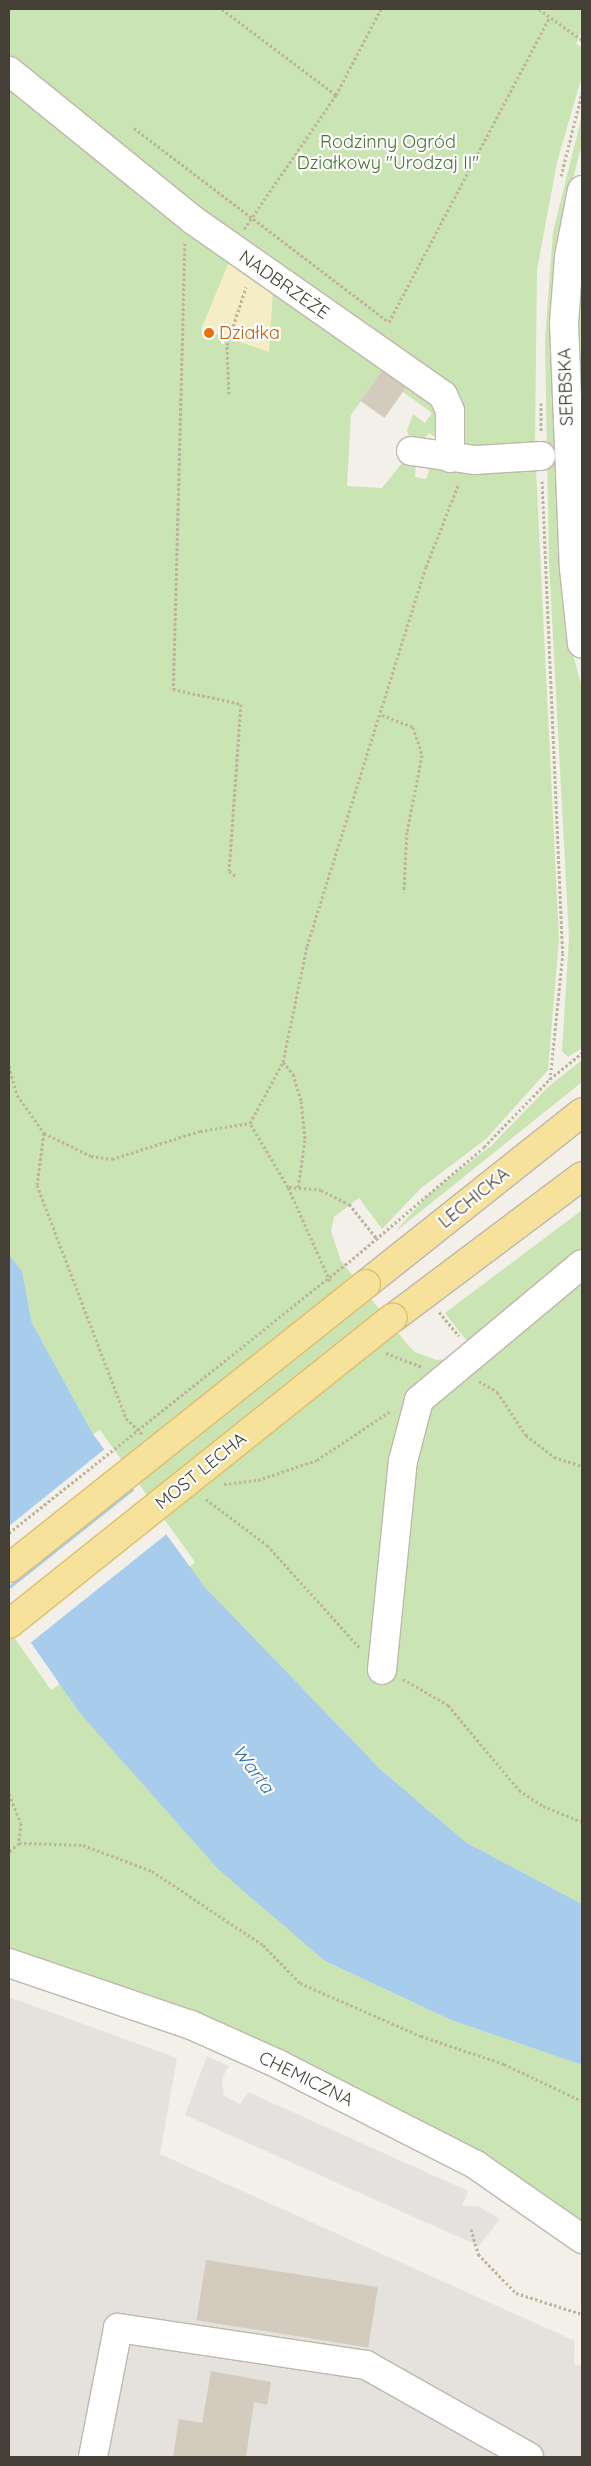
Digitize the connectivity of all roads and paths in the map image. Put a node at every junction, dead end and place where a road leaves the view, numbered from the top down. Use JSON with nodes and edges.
{"nodes":[{"id":1,"x":222,"y":9,"type":"edge"},
{"id":2,"x":381,"y":9,"type":"edge"},
{"id":3,"x":539,"y":9,"type":"edge"},
{"id":4,"x":550,"y":17,"type":"junction"},
{"id":5,"x":582,"y":40,"type":"edge"},
{"id":6,"x":9,"y":71,"type":"edge"},
{"id":7,"x":336,"y":95,"type":"junction"},
{"id":8,"x":134,"y":128,"type":"dead end"},
{"id":9,"x":582,"y":190,"type":"edge"},
{"id":10,"x":250,"y":219,"type":"junction"},
{"id":11,"x":193,"y":220,"type":"junction"},
{"id":12,"x":254,"y":264,"type":"junction"},
{"id":13,"x":229,"y":394,"type":"dead end"},
{"id":14,"x":411,"y":451,"type":"dead end"},
{"id":15,"x":541,"y":456,"type":"joint"},
{"id":16,"x":463,"y":459,"type":"junction"},
{"id":17,"x":582,"y":644,"type":"edge"},
{"id":18,"x":382,"y":715,"type":"junction"},
{"id":19,"x":236,"y":876,"type":"dead end"},
{"id":20,"x":404,"y":892,"type":"dead end"},
{"id":21,"x":582,"y":1054,"type":"edge"},
{"id":22,"x":283,"y":1062,"type":"junction"},
{"id":23,"x":9,"y":1066,"type":"edge"},
{"id":24,"x":550,"y":1078,"type":"junction"},
{"id":25,"x":582,"y":1112,"type":"edge"},
{"id":26,"x":250,"y":1123,"type":"junction"},
{"id":27,"x":582,"y":1176,"type":"edge"},
{"id":28,"x":288,"y":1187,"type":"junction"},
{"id":29,"x":298,"y":1188,"type":"junction"},
{"id":30,"x":378,"y":1240,"type":"junction"},
{"id":31,"x":582,"y":1264,"type":"edge"},
{"id":32,"x":333,"y":1287,"type":"dead end"},
{"id":33,"x":380,"y":1345,"type":"dead end"},
{"id":34,"x":421,"y":1366,"type":"junction"},
{"id":35,"x":454,"y":1366,"type":"junction"},
{"id":36,"x":416,"y":1374,"type":"dead end"},
{"id":37,"x":392,"y":1410,"type":"dead end"},
{"id":38,"x":582,"y":1466,"type":"edge"},
{"id":39,"x":213,"y":1485,"type":"dead end"},
{"id":40,"x":9,"y":1533,"type":"edge"},
{"id":41,"x":9,"y":1568,"type":"edge"},
{"id":42,"x":9,"y":1624,"type":"edge"},
{"id":43,"x":382,"y":1670,"type":"joint"},
{"id":44,"x":9,"y":1794,"type":"edge"},
{"id":45,"x":582,"y":1822,"type":"edge"},
{"id":46,"x":19,"y":1843,"type":"junction"},
{"id":47,"x":9,"y":1852,"type":"edge"},
{"id":48,"x":9,"y":1962,"type":"edge"},
{"id":49,"x":582,"y":2101,"type":"edge"},
{"id":50,"x":471,"y":2229,"type":"dead end"},
{"id":51,"x":582,"y":2239,"type":"edge"},
{"id":52,"x":582,"y":2314,"type":"edge"},
{"id":53,"x":93,"y":2457,"type":"edge"},
{"id":54,"x":529,"y":2457,"type":"edge"}],
"edges":[{"from":1,"to":7,"type":"path"},
{"from":2,"to":7,"type":"path"},
{"from":3,"to":4,"type":"path"},
{"from":4,"to":5,"type":"path"},
{"from":4,"to":10,"type":"path"},
{"from":6,"to":11,"type":"street","name":"NADBRZEŻE"},
{"from":7,"to":10,"type":"path"},
{"from":8,"to":10,"type":"path"},
{"from":9,"to":17,"type":"street","name":"SERBSKA"},
{"from":11,"to":12,"type":"street","name":"NADBRZEŻE"},
{"from":11,"to":19,"type":"path"},
{"from":12,"to":13,"type":"path"},
{"from":12,"to":16,"type":"street","name":"NADBRZEŻE"},
{"from":14,"to":16,"type":"street"},
{"from":15,"to":16,"type":"street"},
{"from":15,"to":24,"type":"path"},
{"from":16,"to":18,"type":"path"},
{"from":18,"to":20,"type":"path"},
{"from":18,"to":22,"type":"path"},
{"from":21,"to":24,"type":"path"},
{"from":22,"to":26,"type":"path"},
{"from":22,"to":29,"type":"path"},
{"from":23,"to":26,"type":"path"},
{"from":24,"to":30,"type":"path"},
{"from":25,"to":41,"type":"main road","name":"LECHICKA","bridge":true},
{"from":26,"to":28,"type":"path"},
{"from":27,"to":42,"type":"main road","name":"MOST LECHA","bridge":true},
{"from":28,"to":29,"type":"path"},
{"from":28,"to":32,"type":"path"},
{"from":29,"to":30,"type":"path"},
{"from":30,"to":40,"type":"path","bridge":true},
{"from":31,"to":35,"type":"street"},
{"from":33,"to":34,"type":"path"},
{"from":34,"to":35,"type":"path"},
{"from":34,"to":36,"type":"path"},
{"from":35,"to":38,"type":"path"},
{"from":35,"to":43,"type":"street"},
{"from":37,"to":39,"type":"path"},
{"from":43,"to":45,"type":"path"},
{"from":44,"to":46,"type":"path"},
{"from":46,"to":47,"type":"path"},
{"from":46,"to":49,"type":"path"},
{"from":48,"to":51,"type":"street","name":"CHEMICZNA"},
{"from":50,"to":52,"type":"path"},
{"from":53,"to":54,"type":"street"}]}
